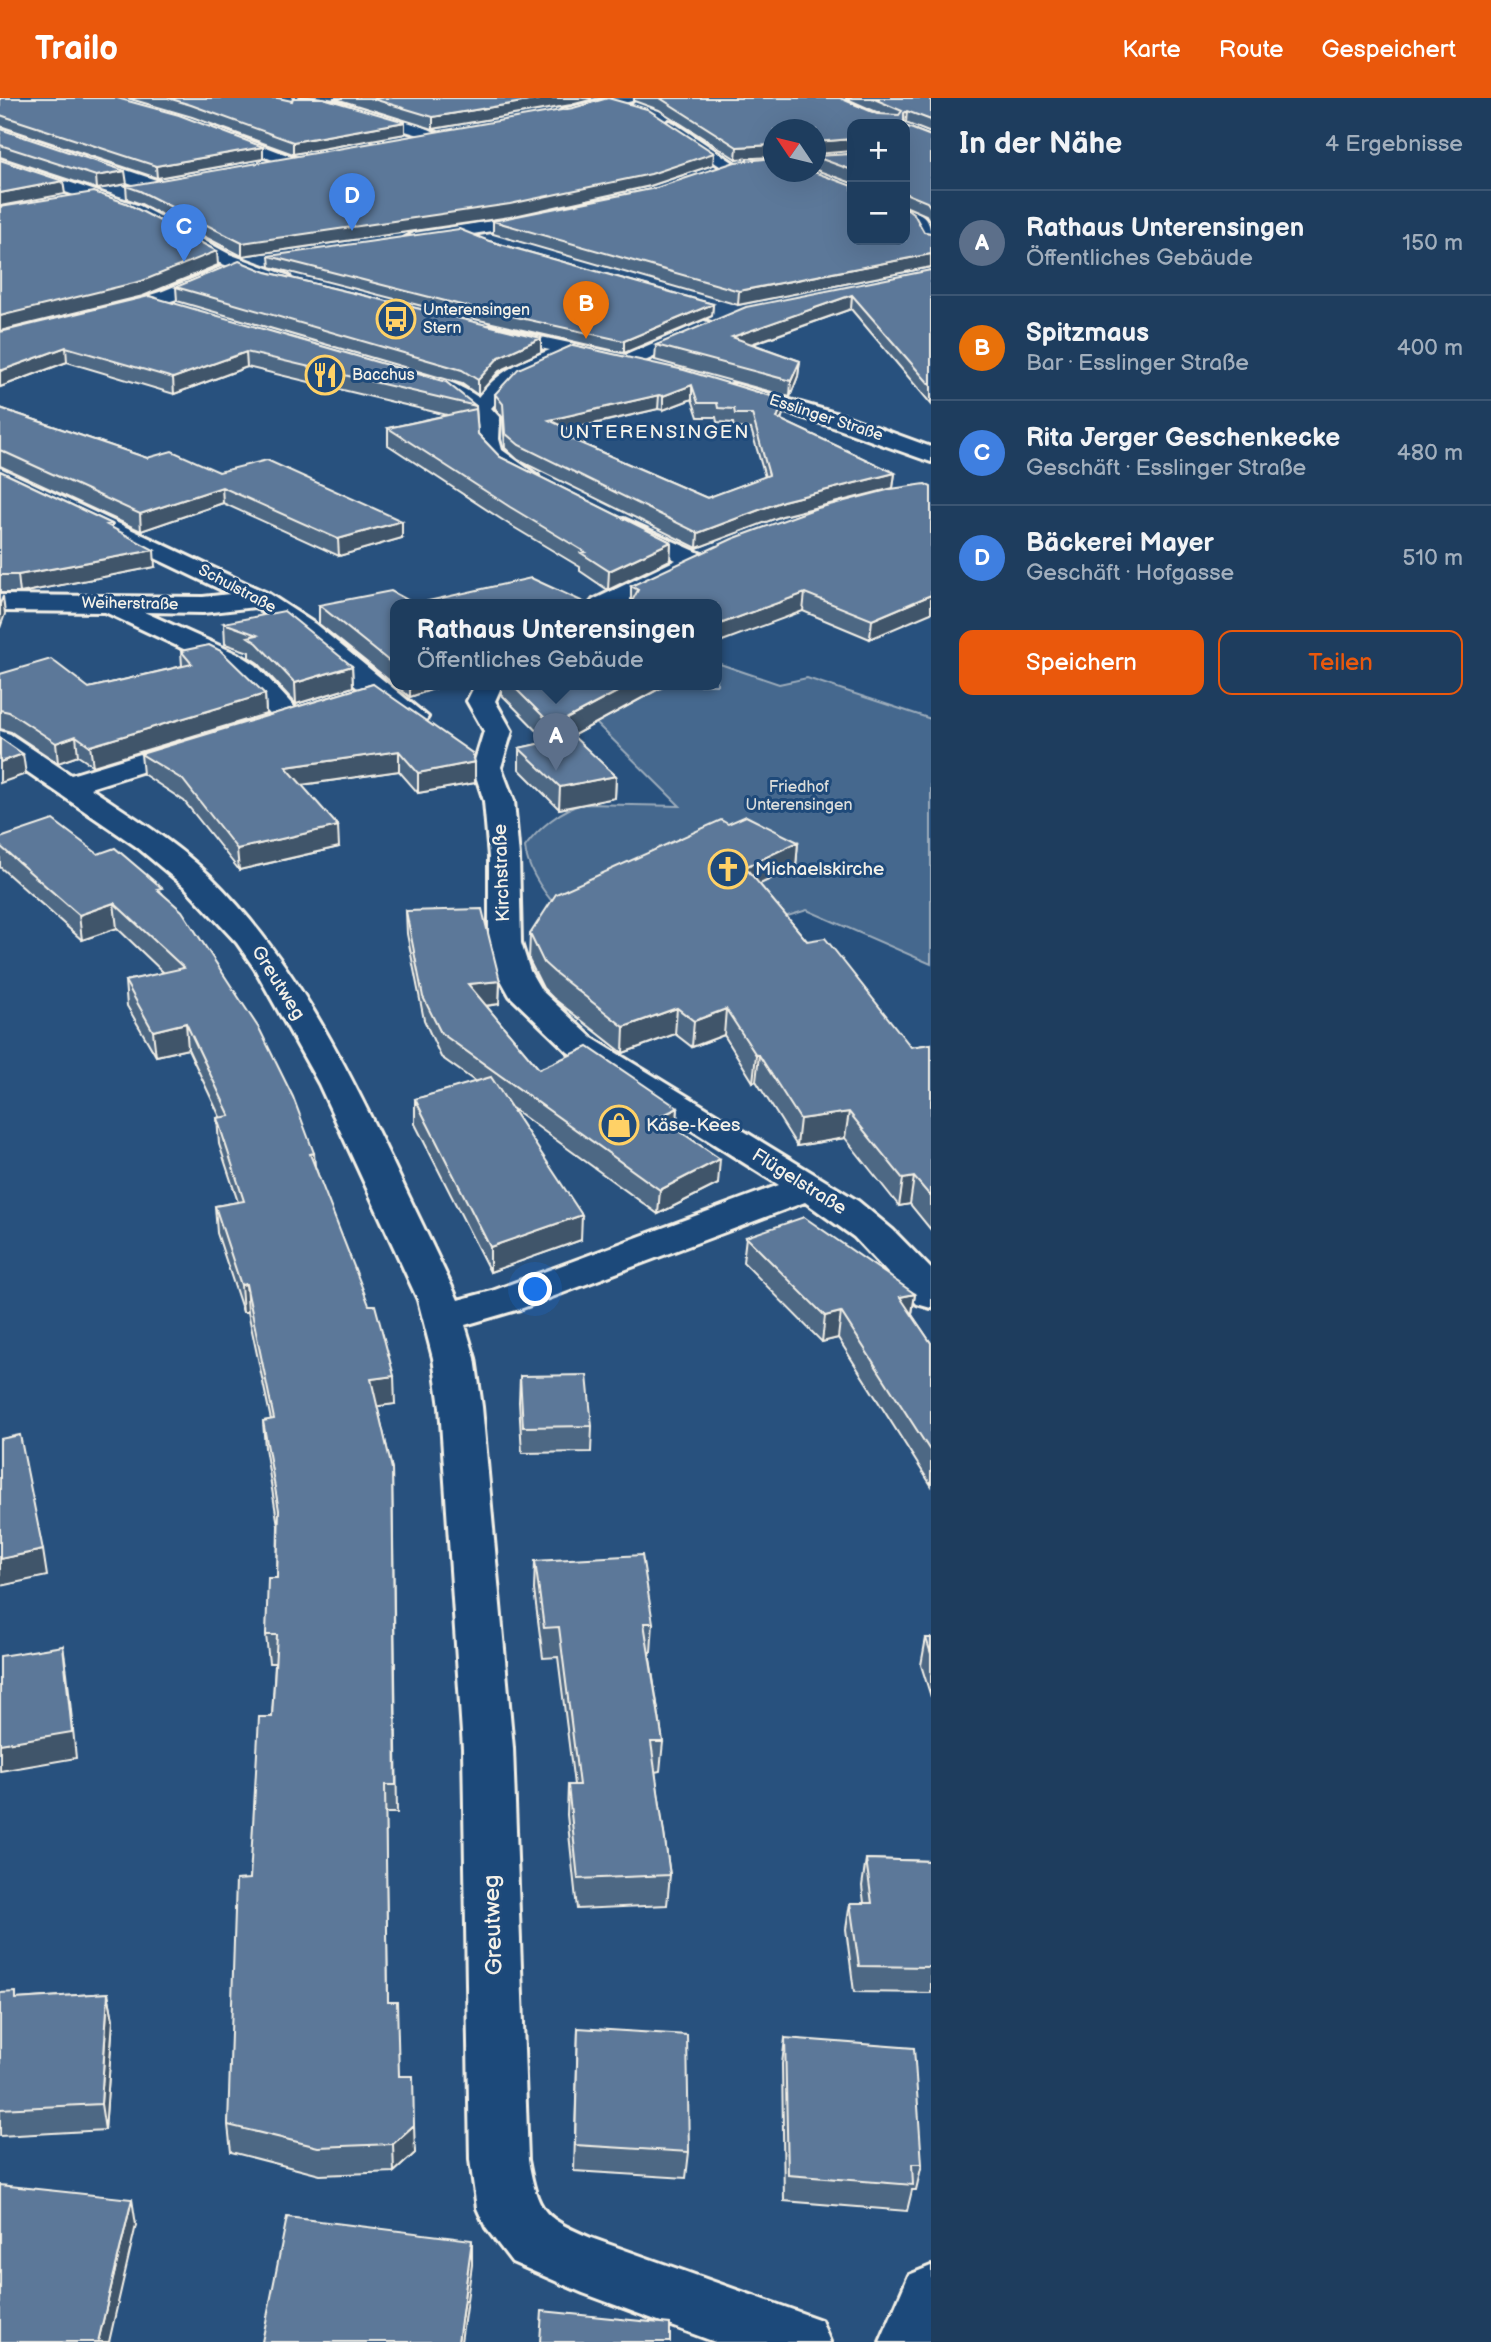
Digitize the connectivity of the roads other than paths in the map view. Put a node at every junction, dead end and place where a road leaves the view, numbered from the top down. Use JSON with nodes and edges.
{"nodes":[{"id":1,"x":307,"y":98,"type":"edge"},
{"id":2,"x":579,"y":98,"type":"edge"},
{"id":3,"x":627,"y":98,"type":"edge"},
{"id":4,"x":611,"y":103,"type":"junction"},
{"id":5,"x":639,"y":110,"type":"edge"},
{"id":6,"x":548,"y":116,"type":"edge"},
{"id":7,"x":658,"y":118,"type":"edge"},
{"id":8,"x":199,"y":127,"type":"edge"},
{"id":9,"x":460,"y":131,"type":"edge"},
{"id":10,"x":0,"y":134,"type":"edge"},
{"id":11,"x":433,"y":135,"type":"junction"},
{"id":12,"x":400,"y":141,"type":"edge"},
{"id":13,"x":458,"y":152,"type":"edge"},
{"id":14,"x":0,"y":164,"type":"edge"},
{"id":15,"x":262,"y":166,"type":"edge"},
{"id":16,"x":710,"y":174,"type":"edge"},
{"id":17,"x":172,"y":181,"type":"edge"},
{"id":18,"x":153,"y":185,"type":"junction"},
{"id":19,"x":97,"y":196,"type":"junction"},
{"id":20,"x":58,"y":203,"type":"edge"},
{"id":21,"x":566,"y":214,"type":"edge"},
{"id":22,"x":910,"y":216,"type":"edge"},
{"id":23,"x":463,"y":233,"type":"junction"},
{"id":24,"x":931,"y":240,"type":"edge"},
{"id":25,"x":396,"y":241,"type":"edge"},
{"id":26,"x":496,"y":246,"type":"edge"},
{"id":27,"x":270,"y":258,"type":"edge"},
{"id":28,"x":239,"y":265,"type":"junction"},
{"id":29,"x":302,"y":286,"type":"edge"},
{"id":30,"x":151,"y":302,"type":"junction"},
{"id":31,"x":187,"y":312,"type":"edge"},
{"id":32,"x":90,"y":319,"type":"edge"},
{"id":33,"x":718,"y":321,"type":"edge"},
{"id":34,"x":466,"y":327,"type":"edge"},
{"id":35,"x":572,"y":349,"type":"junction"},
{"id":36,"x":629,"y":361,"type":"junction"},
{"id":37,"x":658,"y":368,"type":"edge"},
{"id":38,"x":404,"y":376,"type":"edge"},
{"id":39,"x":713,"y":383,"type":"edge"},
{"id":40,"x":479,"y":408,"type":"junction"},
{"id":41,"x":931,"y":455,"type":"edge"},
{"id":42,"x":0,"y":475,"type":"edge"},
{"id":43,"x":542,"y":484,"type":"edge"},
{"id":44,"x":610,"y":519,"type":"edge"},
{"id":45,"x":718,"y":551,"type":"edge"},
{"id":46,"x":695,"y":560,"type":"junction"},
{"id":47,"x":260,"y":599,"type":"junction"},
{"id":48,"x":614,"y":599,"type":"edge"},
{"id":49,"x":0,"y":603,"type":"edge"},
{"id":50,"x":103,"y":603,"type":"junction"},
{"id":51,"x":486,"y":690,"type":"edge"},
{"id":52,"x":289,"y":718,"type":"edge"},
{"id":53,"x":435,"y":731,"type":"edge"},
{"id":54,"x":223,"y":738,"type":"edge"},
{"id":55,"x":0,"y":740,"type":"edge"},
{"id":56,"x":65,"y":786,"type":"junction"},
{"id":57,"x":580,"y":1045,"type":"joint"},
{"id":58,"x":809,"y":1187,"type":"junction"},
{"id":59,"x":931,"y":1295,"type":"edge"},
{"id":60,"x":444,"y":1318,"type":"junction"},
{"id":61,"x":931,"y":2296,"type":"edge"},
{"id":62,"x":799,"y":2342,"type":"edge"},
{"id":63,"x":911,"y":2342,"type":"edge"}],
"edges":[{"from":1,"to":11,"type":"street"},
{"from":2,"to":4,"type":"street"},
{"from":3,"to":4,"type":"street"},
{"from":4,"to":5,"type":"street"},
{"from":4,"to":6,"type":"street"},
{"from":7,"to":16,"type":"street"},
{"from":8,"to":15,"type":"street"},
{"from":9,"to":11,"type":"street"},
{"from":10,"to":18,"type":"street"},
{"from":11,"to":12,"type":"street"},
{"from":11,"to":13,"type":"street"},
{"from":14,"to":19,"type":"street"},
{"from":17,"to":18,"type":"street"},
{"from":18,"to":19,"type":"street"},
{"from":19,"to":20,"type":"street"},
{"from":19,"to":28,"type":"street"},
{"from":21,"to":23,"type":"street"},
{"from":22,"to":24,"type":"street"},
{"from":23,"to":25,"type":"street"},
{"from":23,"to":26,"type":"street"},
{"from":27,"to":28,"type":"street"},
{"from":28,"to":29,"type":"street"},
{"from":28,"to":30,"type":"street"},
{"from":30,"to":31,"type":"street"},
{"from":30,"to":32,"type":"street"},
{"from":33,"to":36,"type":"street"},
{"from":34,"to":35,"type":"street"},
{"from":35,"to":36,"type":"street"},
{"from":35,"to":40,"type":"street"},
{"from":36,"to":37,"type":"street"},
{"from":38,"to":40,"type":"street"},
{"from":39,"to":41,"type":"street","name":"Esslinger Straße"},
{"from":40,"to":43,"type":"street"},
{"from":42,"to":47,"type":"street","name":"Schulstraße"},
{"from":44,"to":46,"type":"street"},
{"from":45,"to":46,"type":"street"},
{"from":46,"to":48,"type":"street"},
{"from":47,"to":50,"type":"street","name":"Weiherstraße"},
{"from":47,"to":53,"type":"street","name":"Schulstraße"},
{"from":49,"to":50,"type":"street","name":"Weiherstraße"},
{"from":50,"to":52,"type":"street"},
{"from":51,"to":57,"type":"street","name":"Kirchstraße"},
{"from":54,"to":56,"type":"street"},
{"from":55,"to":56,"type":"street","name":"Greutweg"},
{"from":56,"to":60,"type":"street","name":"Greutweg"},
{"from":57,"to":58,"type":"street","name":"Flügelstraße"},
{"from":58,"to":59,"type":"street","name":"Flügelstraße"},
{"from":58,"to":60,"type":"street"},
{"from":60,"to":62,"type":"street","name":"Greutweg"},
{"from":61,"to":63,"type":"street"}]}
